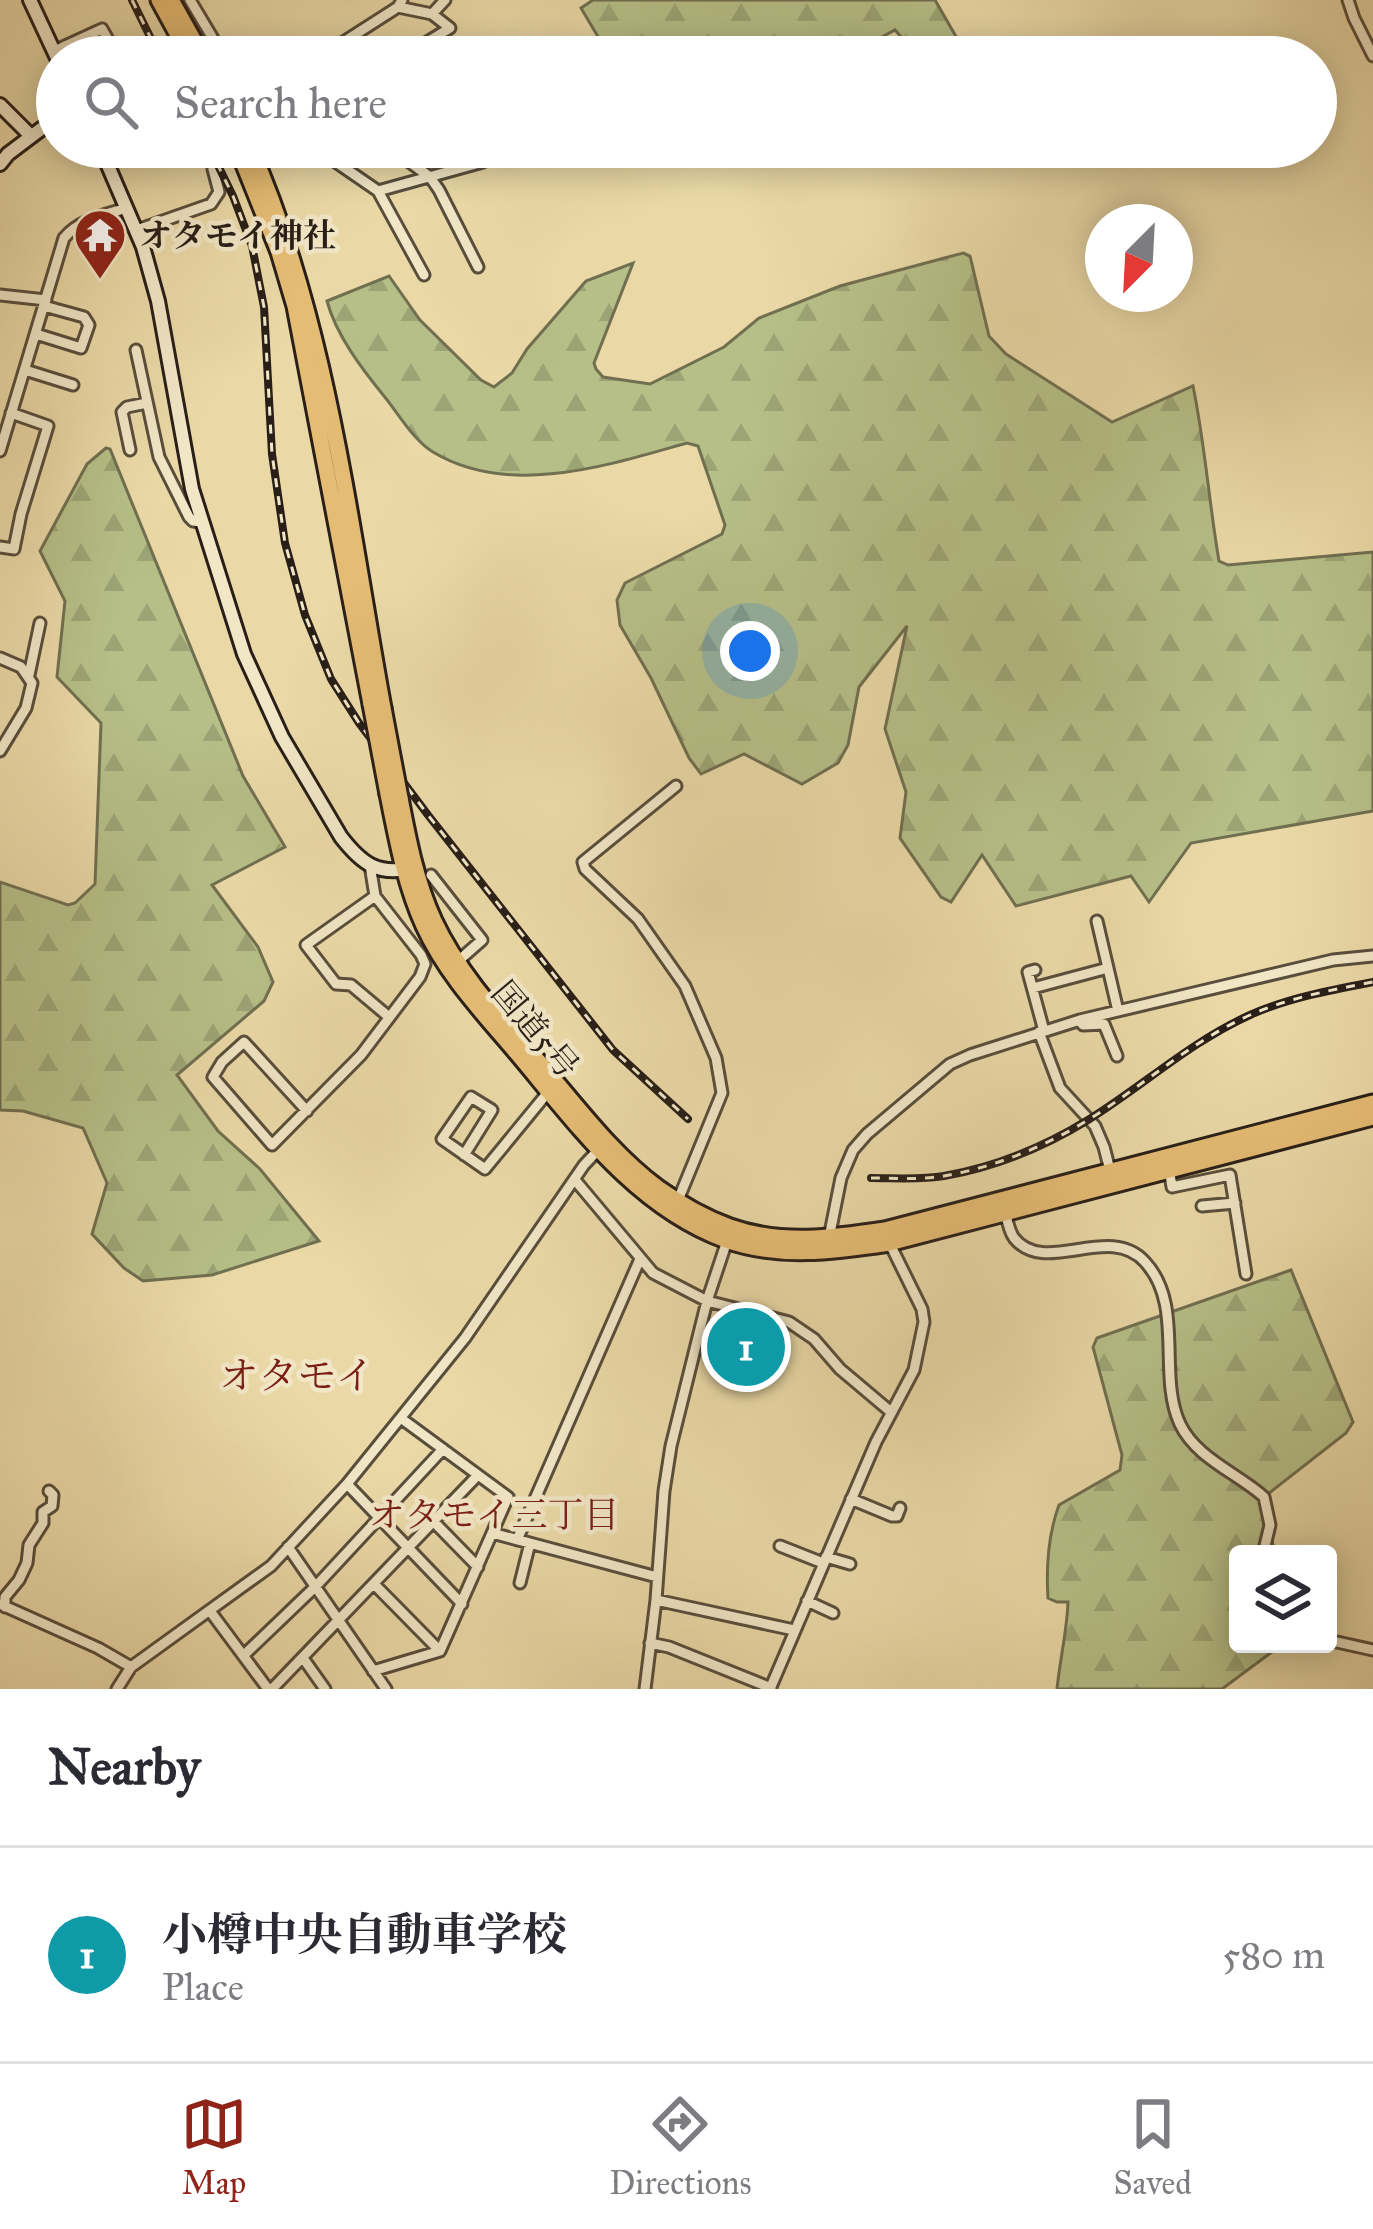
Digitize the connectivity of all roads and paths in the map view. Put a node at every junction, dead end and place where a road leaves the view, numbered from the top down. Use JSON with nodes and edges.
{"nodes":[{"id":1,"x":30,"y":0,"type":"edge"},
{"id":2,"x":159,"y":0,"type":"edge"},
{"id":3,"x":171,"y":0,"type":"edge"},
{"id":4,"x":190,"y":0,"type":"edge"},
{"id":5,"x":445,"y":0,"type":"edge"},
{"id":6,"x":1348,"y":0,"type":"edge"},
{"id":7,"x":400,"y":3,"type":"edge"},
{"id":8,"x":432,"y":14,"type":"junction"},
{"id":9,"x":47,"y":36,"type":"edge"},
{"id":10,"x":179,"y":36,"type":"edge"},
{"id":11,"x":191,"y":36,"type":"edge"},
{"id":12,"x":211,"y":36,"type":"edge"},
{"id":13,"x":353,"y":36,"type":"edge"},
{"id":14,"x":437,"y":36,"type":"edge"},
{"id":15,"x":1373,"y":56,"type":"edge"},
{"id":16,"x":0,"y":105,"type":"edge"},
{"id":17,"x":36,"y":132,"type":"edge"},
{"id":18,"x":31,"y":136,"type":"junction"},
{"id":19,"x":3,"y":157,"type":"edge"},
{"id":20,"x":110,"y":168,"type":"edge"},
{"id":21,"x":213,"y":168,"type":"edge"},
{"id":22,"x":246,"y":168,"type":"edge"},
{"id":23,"x":259,"y":168,"type":"edge"},
{"id":24,"x":345,"y":168,"type":"edge"},
{"id":25,"x":418,"y":168,"type":"edge"},
{"id":26,"x":462,"y":168,"type":"edge"},
{"id":27,"x":430,"y":177,"type":"junction"},
{"id":28,"x":378,"y":191,"type":"junction"},
{"id":29,"x":128,"y":208,"type":"junction"},
{"id":30,"x":137,"y":230,"type":"junction"},
{"id":31,"x":478,"y":268,"type":"dead end"},
{"id":32,"x":424,"y":275,"type":"dead end"},
{"id":33,"x":0,"y":295,"type":"edge"},
{"id":34,"x":45,"y":303,"type":"junction"},
{"id":35,"x":36,"y":334,"type":"junction"},
{"id":36,"x":136,"y":350,"type":"dead end"},
{"id":37,"x":25,"y":370,"type":"junction"},
{"id":38,"x":73,"y":385,"type":"dead end"},
{"id":39,"x":147,"y":403,"type":"junction"},
{"id":40,"x":11,"y":413,"type":"junction"},
{"id":41,"x":130,"y":449,"type":"dead end"},
{"id":42,"x":0,"y":451,"type":"edge"},
{"id":43,"x":201,"y":522,"type":"junction"},
{"id":44,"x":0,"y":547,"type":"edge"},
{"id":45,"x":40,"y":623,"type":"dead end"},
{"id":46,"x":0,"y":658,"type":"edge"},
{"id":47,"x":28,"y":675,"type":"junction"},
{"id":48,"x":377,"y":706,"type":"junction"},
{"id":49,"x":0,"y":751,"type":"edge"},
{"id":50,"x":676,"y":786,"type":"dead end"},
{"id":51,"x":370,"y":865,"type":"junction"},
{"id":52,"x":409,"y":869,"type":"junction"},
{"id":53,"x":431,"y":875,"type":"dead end"},
{"id":54,"x":375,"y":896,"type":"junction"},
{"id":55,"x":1097,"y":921,"type":"dead end"},
{"id":56,"x":1373,"y":956,"type":"edge"},
{"id":57,"x":452,"y":965,"type":"junction"},
{"id":58,"x":1108,"y":968,"type":"junction"},
{"id":59,"x":1035,"y":970,"type":"dead end"},
{"id":60,"x":1033,"y":988,"type":"junction"},
{"id":61,"x":1118,"y":1011,"type":"junction"},
{"id":62,"x":389,"y":1018,"type":"junction"},
{"id":63,"x":1080,"y":1020,"type":"junction"},
{"id":64,"x":1041,"y":1031,"type":"junction"},
{"id":65,"x":1117,"y":1056,"type":"dead end"},
{"id":66,"x":553,"y":1087,"type":"junction"},
{"id":67,"x":307,"y":1111,"type":"junction"},
{"id":68,"x":1371,"y":1114,"type":"edge"},
{"id":69,"x":603,"y":1145,"type":"junction"},
{"id":70,"x":464,"y":1154,"type":"junction"},
{"id":71,"x":1168,"y":1164,"type":"junction"},
{"id":72,"x":575,"y":1180,"type":"junction"},
{"id":73,"x":1112,"y":1180,"type":"junction"},
{"id":74,"x":1235,"y":1203,"type":"junction"},
{"id":75,"x":1202,"y":1206,"type":"dead end"},
{"id":76,"x":675,"y":1207,"type":"junction"},
{"id":77,"x":1004,"y":1207,"type":"junction"},
{"id":78,"x":729,"y":1234,"type":"junction"},
{"id":79,"x":887,"y":1236,"type":"junction"},
{"id":80,"x":829,"y":1238,"type":"junction"},
{"id":81,"x":640,"y":1259,"type":"junction"},
{"id":82,"x":1246,"y":1274,"type":"dead end"},
{"id":83,"x":707,"y":1301,"type":"junction"},
{"id":84,"x":891,"y":1412,"type":"junction"},
{"id":85,"x":402,"y":1419,"type":"junction"},
{"id":86,"x":443,"y":1449,"type":"junction"},
{"id":87,"x":478,"y":1475,"type":"junction"},
{"id":88,"x":347,"y":1484,"type":"junction"},
{"id":89,"x":50,"y":1490,"type":"dead end"},
{"id":90,"x":851,"y":1498,"type":"junction"},
{"id":91,"x":901,"y":1508,"type":"dead end"},
{"id":92,"x":379,"y":1517,"type":"junction"},
{"id":93,"x":434,"y":1522,"type":"junction"},
{"id":94,"x":492,"y":1533,"type":"junction"},
{"id":95,"x":524,"y":1541,"type":"junction"},
{"id":96,"x":1265,"y":1545,"type":"edge"},
{"id":97,"x":780,"y":1546,"type":"dead end"},
{"id":98,"x":288,"y":1547,"type":"junction"},
{"id":99,"x":409,"y":1548,"type":"junction"},
{"id":100,"x":825,"y":1560,"type":"junction"},
{"id":101,"x":850,"y":1564,"type":"dead end"},
{"id":102,"x":478,"y":1567,"type":"junction"},
{"id":103,"x":657,"y":1577,"type":"junction"},
{"id":104,"x":520,"y":1582,"type":"dead end"},
{"id":105,"x":316,"y":1586,"type":"junction"},
{"id":106,"x":375,"y":1586,"type":"junction"},
{"id":107,"x":656,"y":1600,"type":"junction"},
{"id":108,"x":807,"y":1601,"type":"junction"},
{"id":109,"x":462,"y":1604,"type":"junction"},
{"id":110,"x":3,"y":1605,"type":"edge"},
{"id":111,"x":210,"y":1611,"type":"junction"},
{"id":112,"x":833,"y":1613,"type":"dead end"},
{"id":113,"x":339,"y":1622,"type":"junction"},
{"id":114,"x":794,"y":1630,"type":"junction"},
{"id":115,"x":1337,"y":1642,"type":"edge"},
{"id":116,"x":650,"y":1643,"type":"junction"},
{"id":117,"x":1373,"y":1650,"type":"edge"},
{"id":118,"x":440,"y":1651,"type":"junction"},
{"id":119,"x":244,"y":1655,"type":"junction"},
{"id":120,"x":303,"y":1658,"type":"junction"},
{"id":121,"x":130,"y":1667,"type":"junction"},
{"id":122,"x":373,"y":1671,"type":"junction"},
{"id":123,"x":770,"y":1688,"type":"edge"},
{"id":124,"x":117,"y":1689,"type":"edge"},
{"id":125,"x":270,"y":1689,"type":"edge"},
{"id":126,"x":325,"y":1689,"type":"edge"},
{"id":127,"x":386,"y":1689,"type":"edge"},
{"id":128,"x":645,"y":1689,"type":"edge"}],
"edges":[{"from":1,"to":9,"type":"street"},
{"from":2,"to":10,"type":"highway"},
{"from":3,"to":11,"type":"highway"},
{"from":4,"to":12,"type":"street"},
{"from":5,"to":8,"type":"street"},
{"from":6,"to":15,"type":"street"},
{"from":7,"to":8,"type":"street"},
{"from":7,"to":13,"type":"street"},
{"from":8,"to":14,"type":"street"},
{"from":16,"to":18,"type":"street"},
{"from":17,"to":18,"type":"street"},
{"from":18,"to":19,"type":"street"},
{"from":20,"to":29,"type":"street"},
{"from":21,"to":30,"type":"street"},
{"from":22,"to":48,"type":"highway","name":"国道5号"},
{"from":23,"to":48,"type":"highway","name":"国道5号"},
{"from":24,"to":28,"type":"street"},
{"from":25,"to":27,"type":"street"},
{"from":26,"to":27,"type":"street"},
{"from":27,"to":28,"type":"street"},
{"from":27,"to":31,"type":"street"},
{"from":28,"to":32,"type":"street"},
{"from":29,"to":30,"type":"street"},
{"from":29,"to":34,"type":"street"},
{"from":30,"to":43,"type":"street"},
{"from":33,"to":34,"type":"street"},
{"from":34,"to":35,"type":"street"},
{"from":34,"to":35,"type":"street"},
{"from":35,"to":37,"type":"street"},
{"from":36,"to":39,"type":"street"},
{"from":37,"to":38,"type":"street"},
{"from":37,"to":40,"type":"street"},
{"from":39,"to":41,"type":"street"},
{"from":39,"to":43,"type":"street"},
{"from":40,"to":42,"type":"street"},
{"from":40,"to":44,"type":"street"},
{"from":43,"to":51,"type":"street"},
{"from":45,"to":47,"type":"street"},
{"from":46,"to":47,"type":"street"},
{"from":47,"to":49,"type":"street"},
{"from":48,"to":52,"type":"highway","name":"国道5号","bridge":true},
{"from":50,"to":76,"type":"street"},
{"from":51,"to":52,"type":"street"},
{"from":51,"to":54,"type":"street"},
{"from":52,"to":57,"type":"highway","name":"国道5号"},
{"from":53,"to":57,"type":"street"},
{"from":54,"to":62,"type":"street"},
{"from":54,"to":62,"type":"street"},
{"from":55,"to":58,"type":"street"},
{"from":56,"to":61,"type":"street"},
{"from":57,"to":66,"type":"highway","name":"国道5号"},
{"from":58,"to":60,"type":"street"},
{"from":58,"to":61,"type":"street"},
{"from":59,"to":60,"type":"street"},
{"from":60,"to":64,"type":"street"},
{"from":61,"to":63,"type":"street"},
{"from":62,"to":67,"type":"street"},
{"from":63,"to":64,"type":"street"},
{"from":63,"to":65,"type":"street"},
{"from":64,"to":73,"type":"street"},
{"from":64,"to":80,"type":"street"},
{"from":66,"to":69,"type":"highway","name":"国道5号"},
{"from":66,"to":70,"type":"street"},
{"from":67,"to":67,"type":"street"},
{"from":68,"to":71,"type":"highway","name":"国道5号"},
{"from":69,"to":72,"type":"street"},
{"from":69,"to":76,"type":"highway","name":"国道5号"},
{"from":70,"to":70,"type":"street"},
{"from":71,"to":73,"type":"highway","name":"国道5号"},
{"from":71,"to":74,"type":"street"},
{"from":72,"to":81,"type":"street"},
{"from":72,"to":85,"type":"street"},
{"from":73,"to":77,"type":"highway","name":"国道5号"},
{"from":74,"to":75,"type":"street"},
{"from":74,"to":82,"type":"street"},
{"from":76,"to":78,"type":"highway","name":"国道5号"},
{"from":77,"to":79,"type":"highway","name":"国道5号"},
{"from":77,"to":96,"type":"street"},
{"from":78,"to":79,"type":"highway","name":"国道5号"},
{"from":78,"to":80,"type":"highway","name":"国道5号"},
{"from":78,"to":83,"type":"street"},
{"from":79,"to":80,"type":"highway","name":"国道5号"},
{"from":79,"to":84,"type":"street"},
{"from":81,"to":83,"type":"street"},
{"from":81,"to":95,"type":"street"},
{"from":83,"to":84,"type":"street"},
{"from":83,"to":103,"type":"street"},
{"from":84,"to":90,"type":"street"},
{"from":85,"to":86,"type":"street"},
{"from":85,"to":88,"type":"street"},
{"from":86,"to":87,"type":"street"},
{"from":86,"to":92,"type":"street"},
{"from":87,"to":93,"type":"street"},
{"from":87,"to":94,"type":"street"},
{"from":88,"to":92,"type":"street"},
{"from":88,"to":98,"type":"street"},
{"from":89,"to":110,"type":"street"},
{"from":90,"to":91,"type":"street"},
{"from":90,"to":100,"type":"street"},
{"from":92,"to":99,"type":"street"},
{"from":92,"to":105,"type":"street"},
{"from":93,"to":99,"type":"street"},
{"from":93,"to":102,"type":"street"},
{"from":94,"to":95,"type":"street"},
{"from":94,"to":102,"type":"street"},
{"from":95,"to":103,"type":"street"},
{"from":95,"to":104,"type":"street"},
{"from":97,"to":100,"type":"street"},
{"from":98,"to":105,"type":"street"},
{"from":98,"to":111,"type":"street"},
{"from":99,"to":106,"type":"street"},
{"from":99,"to":109,"type":"street"},
{"from":100,"to":101,"type":"street"},
{"from":100,"to":108,"type":"street"},
{"from":102,"to":109,"type":"street"},
{"from":103,"to":107,"type":"street"},
{"from":105,"to":113,"type":"street"},
{"from":105,"to":119,"type":"street"},
{"from":106,"to":113,"type":"street"},
{"from":106,"to":118,"type":"street"},
{"from":107,"to":114,"type":"street"},
{"from":107,"to":116,"type":"street"},
{"from":108,"to":112,"type":"street"},
{"from":108,"to":114,"type":"street"},
{"from":109,"to":118,"type":"street"},
{"from":110,"to":121,"type":"street"},
{"from":111,"to":119,"type":"street"},
{"from":111,"to":121,"type":"street"},
{"from":113,"to":120,"type":"street"},
{"from":113,"to":122,"type":"street"},
{"from":114,"to":123,"type":"street"},
{"from":115,"to":117,"type":"street"},
{"from":116,"to":123,"type":"street"},
{"from":116,"to":128,"type":"street"},
{"from":118,"to":122,"type":"street"},
{"from":119,"to":125,"type":"street"},
{"from":120,"to":125,"type":"street"},
{"from":120,"to":126,"type":"street"},
{"from":121,"to":124,"type":"street"},
{"from":122,"to":127,"type":"street"}]}
